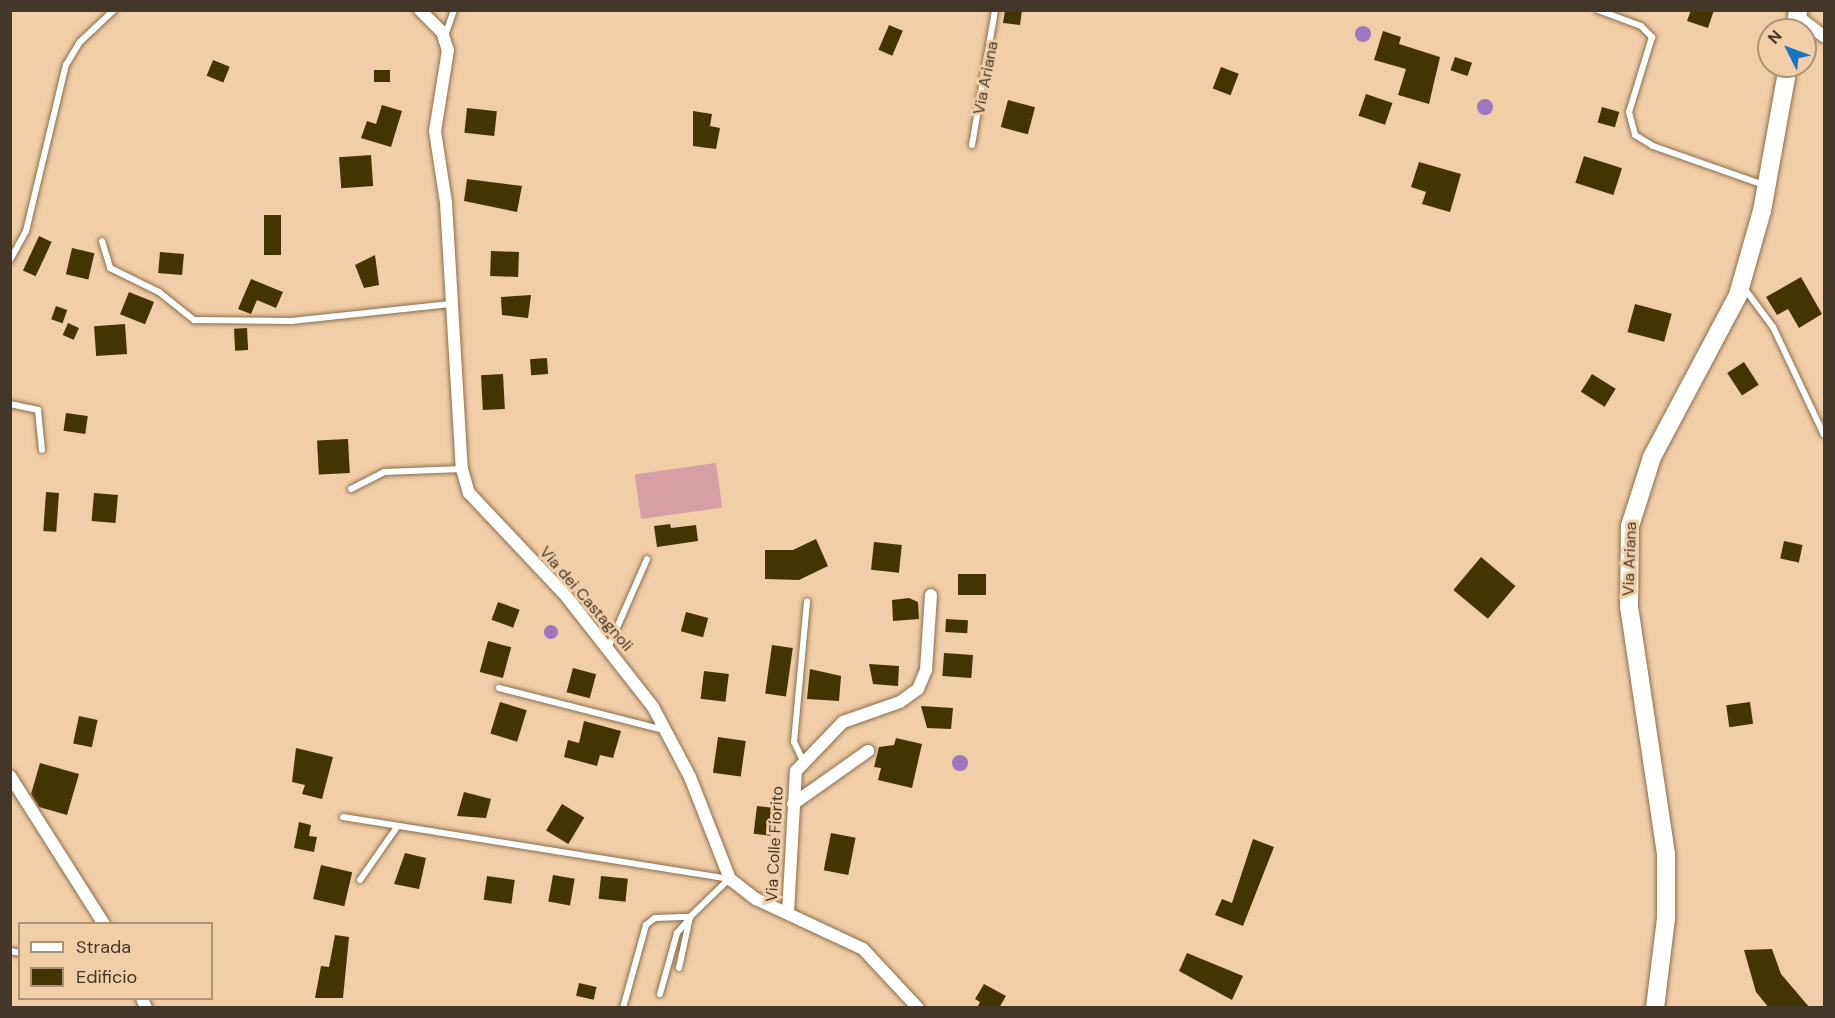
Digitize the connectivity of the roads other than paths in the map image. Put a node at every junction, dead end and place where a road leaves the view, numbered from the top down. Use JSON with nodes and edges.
{"nodes":[{"id":1,"x":114,"y":10,"type":"edge"},
{"id":2,"x":420,"y":10,"type":"edge"},
{"id":3,"x":454,"y":10,"type":"edge"},
{"id":4,"x":995,"y":10,"type":"edge"},
{"id":5,"x":1598,"y":10,"type":"edge"},
{"id":6,"x":445,"y":36,"type":"junction"},
{"id":7,"x":1786,"y":78,"type":"edge"},
{"id":8,"x":972,"y":145,"type":"dead end"},
{"id":9,"x":1767,"y":187,"type":"junction"},
{"id":10,"x":102,"y":241,"type":"dead end"},
{"id":11,"x":10,"y":260,"type":"edge"},
{"id":12,"x":1742,"y":286,"type":"junction"},
{"id":13,"x":452,"y":304,"type":"junction"},
{"id":14,"x":10,"y":404,"type":"edge"},
{"id":15,"x":1824,"y":435,"type":"edge"},
{"id":16,"x":42,"y":450,"type":"dead end"},
{"id":17,"x":462,"y":470,"type":"junction"},
{"id":18,"x":351,"y":489,"type":"dead end"},
{"id":19,"x":647,"y":558,"type":"dead end"},
{"id":20,"x":931,"y":595,"type":"dead end"},
{"id":21,"x":807,"y":602,"type":"dead end"},
{"id":22,"x":608,"y":648,"type":"junction"},
{"id":23,"x":499,"y":688,"type":"dead end"},
{"id":24,"x":667,"y":731,"type":"junction"},
{"id":25,"x":868,"y":751,"type":"dead end"},
{"id":26,"x":803,"y":761,"type":"junction"},
{"id":27,"x":10,"y":776,"type":"edge"},
{"id":28,"x":793,"y":804,"type":"junction"},
{"id":29,"x":343,"y":817,"type":"dead end"},
{"id":30,"x":397,"y":827,"type":"junction"},
{"id":31,"x":730,"y":879,"type":"junction"},
{"id":32,"x":360,"y":880,"type":"dead end"},
{"id":33,"x":788,"y":913,"type":"junction"},
{"id":34,"x":690,"y":917,"type":"junction"},
{"id":35,"x":104,"y":922,"type":"edge"},
{"id":36,"x":678,"y":968,"type":"dead end"},
{"id":37,"x":660,"y":994,"type":"dead end"},
{"id":38,"x":623,"y":1008,"type":"edge"},
{"id":39,"x":918,"y":1008,"type":"edge"},
{"id":40,"x":1655,"y":1008,"type":"edge"}],
"edges":[{"from":1,"to":11,"type":"lane"},
{"from":2,"to":6,"type":"street"},
{"from":3,"to":6,"type":"lane","name":"Via dei Castagnoli"},
{"from":4,"to":8,"type":"lane","name":"Via Ariana"},
{"from":5,"to":9,"type":"lane"},
{"from":6,"to":13,"type":"street","name":"Via dei Castagnoli"},
{"from":7,"to":9,"type":"main road","name":"Via Ariana"},
{"from":9,"to":12,"type":"main road","name":"Via Ariana"},
{"from":10,"to":13,"type":"lane"},
{"from":12,"to":15,"type":"lane"},
{"from":12,"to":40,"type":"main road","name":"Via Ariana"},
{"from":13,"to":17,"type":"street","name":"Via dei Castagnoli"},
{"from":14,"to":16,"type":"lane"},
{"from":17,"to":18,"type":"lane"},
{"from":17,"to":22,"type":"street","name":"Via dei Castagnoli"},
{"from":19,"to":22,"type":"lane"},
{"from":20,"to":26,"type":"street","name":"Via Colle Fiorito"},
{"from":21,"to":26,"type":"lane"},
{"from":22,"to":24,"type":"street","name":"Via dei Castagnoli"},
{"from":23,"to":24,"type":"lane"},
{"from":24,"to":31,"type":"street","name":"Via dei Castagnoli"},
{"from":25,"to":28,"type":"street"},
{"from":26,"to":28,"type":"street","name":"Via Colle Fiorito"},
{"from":27,"to":35,"type":"street"},
{"from":28,"to":33,"type":"street","name":"Via Colle Fiorito"},
{"from":29,"to":30,"type":"lane"},
{"from":30,"to":31,"type":"lane"},
{"from":30,"to":32,"type":"lane"},
{"from":31,"to":33,"type":"street","name":"Via dei Castagnoli"},
{"from":31,"to":34,"type":"lane"},
{"from":33,"to":39,"type":"street","name":"Via dei Castagnoli"},
{"from":34,"to":36,"type":"lane"},
{"from":34,"to":37,"type":"lane"},
{"from":34,"to":38,"type":"lane"}]}
